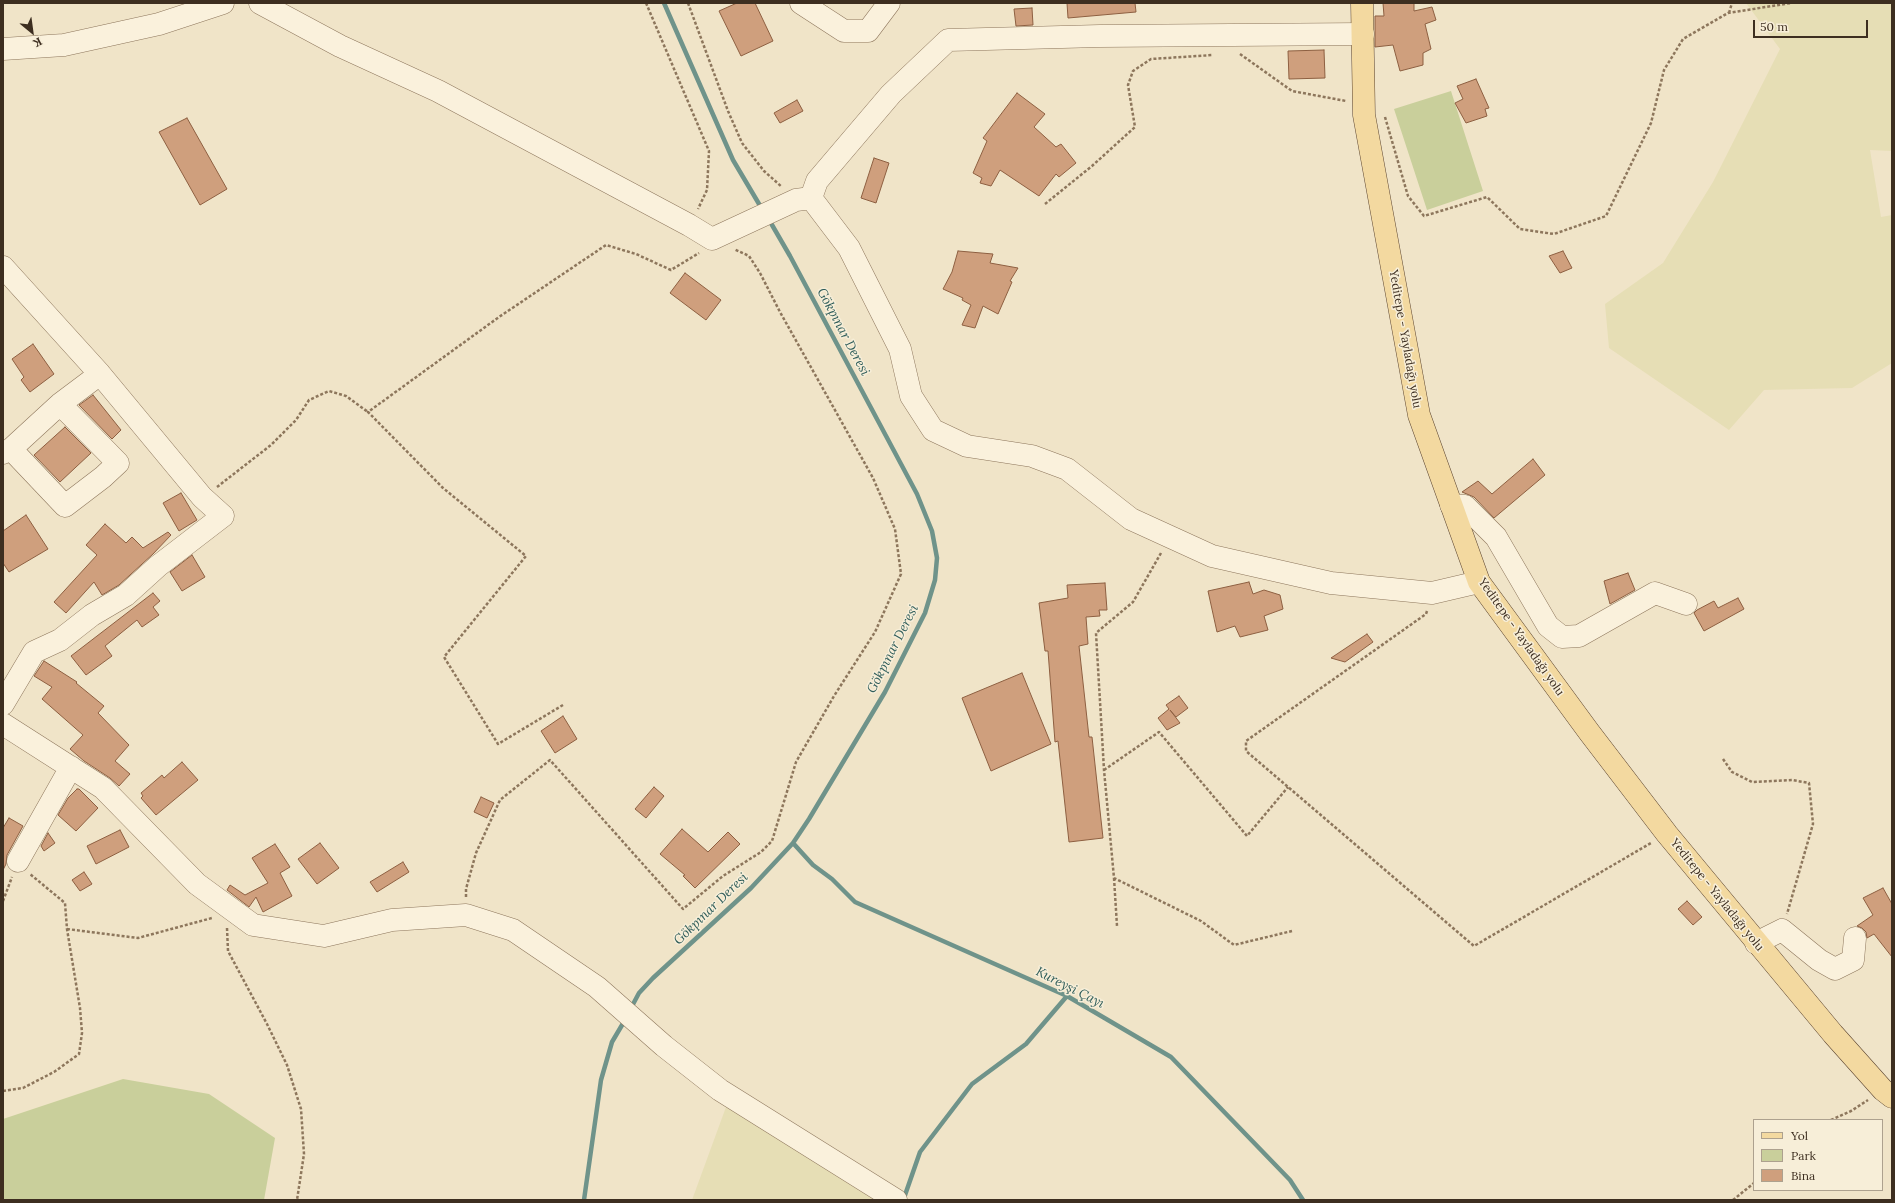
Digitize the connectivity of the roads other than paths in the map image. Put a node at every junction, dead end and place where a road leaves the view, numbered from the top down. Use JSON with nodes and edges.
{"nodes":[{"id":1,"x":223,"y":3,"type":"edge"},
{"id":2,"x":260,"y":3,"type":"edge"},
{"id":3,"x":801,"y":3,"type":"edge"},
{"id":4,"x":889,"y":3,"type":"edge"},
{"id":5,"x":1362,"y":3,"type":"edge"},
{"id":6,"x":1363,"y":34,"type":"junction"},
{"id":7,"x":3,"y":49,"type":"edge"},
{"id":8,"x":804,"y":199,"type":"junction"},
{"id":9,"x":3,"y":267,"type":"edge"},
{"id":10,"x":100,"y":374,"type":"junction"},
{"id":11,"x":60,"y":404,"type":"junction"},
{"id":12,"x":7,"y":451,"type":"edge"},
{"id":13,"x":1451,"y":505,"type":"junction"},
{"id":14,"x":1479,"y":582,"type":"junction"},
{"id":15,"x":1686,"y":604,"type":"dead end"},
{"id":16,"x":3,"y":704,"type":"edge"},
{"id":17,"x":3,"y":724,"type":"edge"},
{"id":18,"x":71,"y":767,"type":"junction"},
{"id":19,"x":18,"y":861,"type":"road end"},
{"id":20,"x":1855,"y":938,"type":"dead end"},
{"id":21,"x":1756,"y":943,"type":"junction"},
{"id":22,"x":1888,"y":1094,"type":"edge"},
{"id":23,"x":890,"y":1196,"type":"edge"}],
"edges":[{"from":1,"to":7,"type":"street"},
{"from":2,"to":8,"type":"street"},
{"from":3,"to":4,"type":"street"},
{"from":5,"to":6,"type":"main road","name":"Yeditepe - Yayladağı yolu"},
{"from":6,"to":8,"type":"street"},
{"from":6,"to":13,"type":"main road","name":"Yeditepe - Yayladağı yolu"},
{"from":8,"to":14,"type":"street"},
{"from":9,"to":10,"type":"street"},
{"from":10,"to":11,"type":"street"},
{"from":10,"to":16,"type":"street"},
{"from":11,"to":12,"type":"street"},
{"from":11,"to":12,"type":"street"},
{"from":13,"to":14,"type":"main road","name":"Yeditepe - Yayladağı yolu"},
{"from":13,"to":15,"type":"street"},
{"from":14,"to":21,"type":"main road","name":"Yeditepe - Yayladağı yolu"},
{"from":17,"to":18,"type":"street"},
{"from":18,"to":19,"type":"street"},
{"from":18,"to":23,"type":"street"},
{"from":20,"to":21,"type":"street"},
{"from":21,"to":22,"type":"main road","name":"Yeditepe - Yayladağı yolu"}]}
